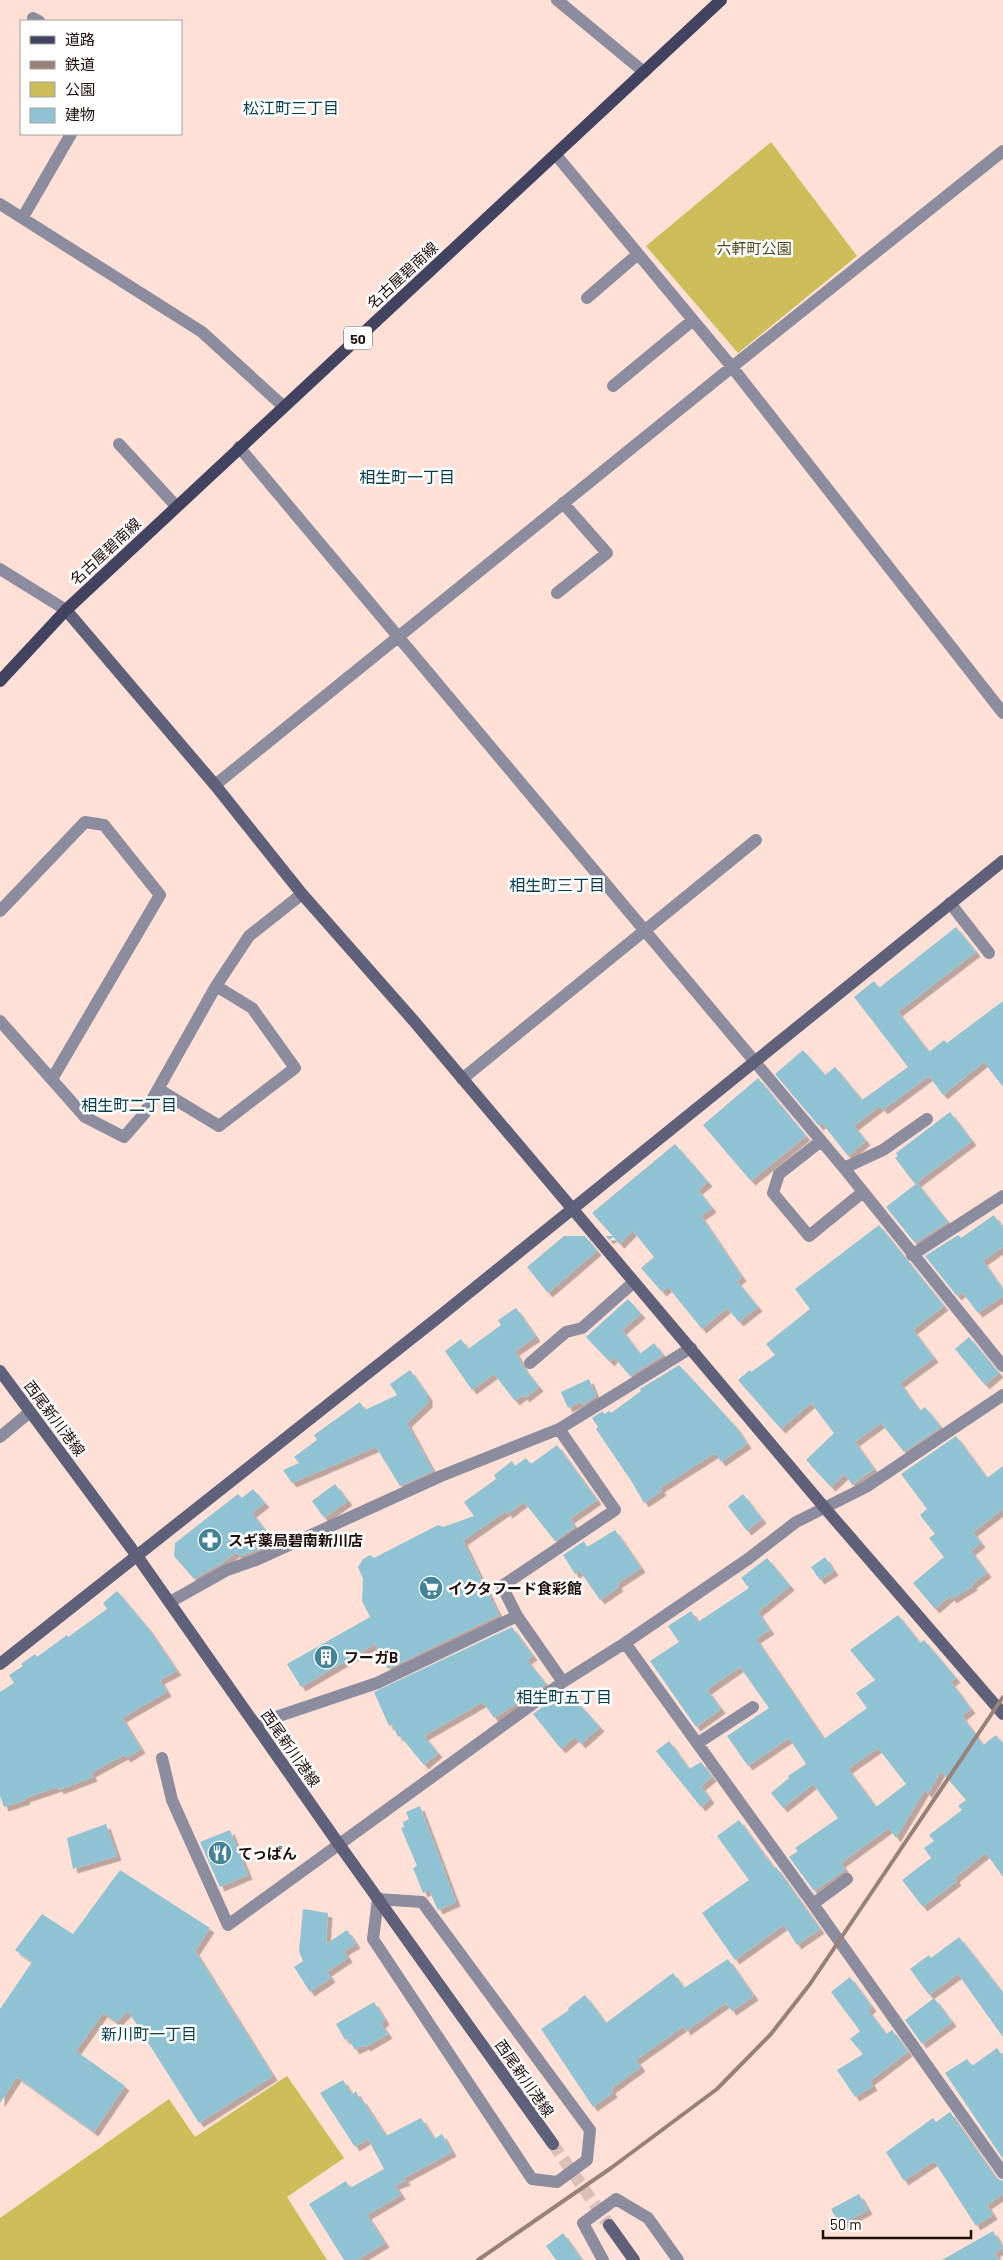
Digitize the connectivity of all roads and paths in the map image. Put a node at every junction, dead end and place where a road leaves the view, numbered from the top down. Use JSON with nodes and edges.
{"nodes":[{"id":1,"x":557,"y":0,"type":"edge"},
{"id":2,"x":721,"y":0,"type":"edge"},
{"id":3,"x":644,"y":72,"type":"junction"},
{"id":4,"x":70,"y":135,"type":"edge"},
{"id":5,"x":1003,"y":151,"type":"edge"},
{"id":6,"x":556,"y":155,"type":"junction"},
{"id":7,"x":0,"y":204,"type":"edge"},
{"id":8,"x":23,"y":217,"type":"junction"},
{"id":9,"x":638,"y":254,"type":"junction"},
{"id":10,"x":587,"y":298,"type":"dead end"},
{"id":11,"x":693,"y":320,"type":"junction"},
{"id":12,"x":732,"y":367,"type":"junction"},
{"id":13,"x":613,"y":386,"type":"dead end"},
{"id":14,"x":283,"y":406,"type":"junction"},
{"id":15,"x":119,"y":444,"type":"dead end"},
{"id":16,"x":239,"y":447,"type":"junction"},
{"id":17,"x":563,"y":503,"type":"junction"},
{"id":18,"x":176,"y":506,"type":"junction"},
{"id":19,"x":0,"y":569,"type":"edge"},
{"id":20,"x":557,"y":593,"type":"dead end"},
{"id":21,"x":66,"y":610,"type":"junction"},
{"id":22,"x":398,"y":636,"type":"junction"},
{"id":23,"x":0,"y":681,"type":"edge"},
{"id":24,"x":1003,"y":712,"type":"edge"},
{"id":25,"x":214,"y":785,"type":"junction"},
{"id":26,"x":756,"y":840,"type":"dead end"},
{"id":27,"x":1003,"y":861,"type":"edge"},
{"id":28,"x":302,"y":894,"type":"junction"},
{"id":29,"x":950,"y":903,"type":"junction"},
{"id":30,"x":0,"y":911,"type":"edge"},
{"id":31,"x":644,"y":930,"type":"junction"},
{"id":32,"x":989,"y":953,"type":"dead end"},
{"id":33,"x":216,"y":986,"type":"junction"},
{"id":34,"x":0,"y":1020,"type":"edge"},
{"id":35,"x":755,"y":1061,"type":"junction"},
{"id":36,"x":462,"y":1078,"type":"junction"},
{"id":37,"x":52,"y":1079,"type":"junction"},
{"id":38,"x":158,"y":1089,"type":"junction"},
{"id":39,"x":927,"y":1118,"type":"dead end"},
{"id":40,"x":822,"y":1141,"type":"junction"},
{"id":41,"x":844,"y":1168,"type":"junction"},
{"id":42,"x":863,"y":1192,"type":"junction"},
{"id":43,"x":1003,"y":1196,"type":"edge"},
{"id":44,"x":571,"y":1209,"type":"junction"},
{"id":45,"x":912,"y":1255,"type":"junction"},
{"id":46,"x":634,"y":1282,"type":"junction"},
{"id":47,"x":691,"y":1348,"type":"junction"},
{"id":48,"x":530,"y":1363,"type":"dead end"},
{"id":49,"x":1003,"y":1366,"type":"edge"},
{"id":50,"x":0,"y":1371,"type":"edge"},
{"id":51,"x":1003,"y":1395,"type":"edge"},
{"id":52,"x":30,"y":1412,"type":"junction"},
{"id":53,"x":559,"y":1429,"type":"junction"},
{"id":54,"x":0,"y":1437,"type":"edge"},
{"id":55,"x":824,"y":1507,"type":"junction"},
{"id":56,"x":137,"y":1556,"type":"junction"},
{"id":57,"x":170,"y":1602,"type":"junction"},
{"id":58,"x":518,"y":1616,"type":"junction"},
{"id":59,"x":625,"y":1643,"type":"junction"},
{"id":60,"x":0,"y":1664,"type":"edge"},
{"id":61,"x":563,"y":1682,"type":"junction"},
{"id":62,"x":753,"y":1707,"type":"dead end"},
{"id":63,"x":1003,"y":1714,"type":"edge"},
{"id":64,"x":255,"y":1724,"type":"junction"},
{"id":65,"x":698,"y":1743,"type":"junction"},
{"id":66,"x":162,"y":1758,"type":"dead end"},
{"id":67,"x":338,"y":1843,"type":"junction"},
{"id":68,"x":846,"y":1879,"type":"dead end"},
{"id":69,"x":378,"y":1898,"type":"junction"},
{"id":70,"x":813,"y":1904,"type":"junction"},
{"id":71,"x":553,"y":2144,"type":"tunnel mouth"},
{"id":72,"x":1003,"y":2172,"type":"edge"},
{"id":73,"x":609,"y":2225,"type":"tunnel mouth"},
{"id":74,"x":603,"y":2260,"type":"edge"},
{"id":75,"x":634,"y":2260,"type":"edge"},
{"id":76,"x":678,"y":2260,"type":"edge"}],
"edges":[{"from":1,"to":3,"type":"street"},
{"from":2,"to":3,"type":"main road","name":"名古屋碧南線","number":"50"},
{"from":3,"to":6,"type":"main road","name":"名古屋碧南線","number":"50"},
{"from":4,"to":8,"type":"street"},
{"from":5,"to":12,"type":"street"},
{"from":6,"to":9,"type":"street"},
{"from":6,"to":14,"type":"main road","name":"名古屋碧南線","number":"50"},
{"from":7,"to":8,"type":"street"},
{"from":8,"to":14,"type":"street"},
{"from":9,"to":10,"type":"street"},
{"from":9,"to":11,"type":"street"},
{"from":11,"to":12,"type":"street"},
{"from":11,"to":13,"type":"street"},
{"from":12,"to":17,"type":"street"},
{"from":12,"to":24,"type":"street"},
{"from":14,"to":16,"type":"main road","name":"名古屋碧南線","number":"50"},
{"from":15,"to":18,"type":"street"},
{"from":16,"to":18,"type":"main road","name":"名古屋碧南線","number":"50"},
{"from":16,"to":22,"type":"street"},
{"from":17,"to":20,"type":"street"},
{"from":17,"to":22,"type":"street"},
{"from":18,"to":21,"type":"main road","name":"名古屋碧南線","number":"50"},
{"from":19,"to":21,"type":"street"},
{"from":21,"to":23,"type":"main road","name":"名古屋碧南線","number":"50"},
{"from":21,"to":25,"type":"street"},
{"from":22,"to":25,"type":"street"},
{"from":22,"to":31,"type":"street"},
{"from":25,"to":28,"type":"street"},
{"from":26,"to":31,"type":"street"},
{"from":27,"to":29,"type":"street"},
{"from":28,"to":33,"type":"street"},
{"from":28,"to":36,"type":"street"},
{"from":29,"to":32,"type":"street"},
{"from":29,"to":35,"type":"street"},
{"from":30,"to":37,"type":"street"},
{"from":31,"to":35,"type":"street"},
{"from":31,"to":36,"type":"street"},
{"from":33,"to":38,"type":"street"},
{"from":33,"to":38,"type":"street"},
{"from":34,"to":37,"type":"street"},
{"from":35,"to":40,"type":"street"},
{"from":35,"to":44,"type":"street"},
{"from":36,"to":44,"type":"street"},
{"from":37,"to":38,"type":"street"},
{"from":39,"to":41,"type":"street"},
{"from":40,"to":41,"type":"street"},
{"from":40,"to":42,"type":"street"},
{"from":41,"to":42,"type":"street"},
{"from":42,"to":45,"type":"street"},
{"from":43,"to":45,"type":"street"},
{"from":44,"to":46,"type":"street"},
{"from":44,"to":56,"type":"street"},
{"from":45,"to":49,"type":"street"},
{"from":46,"to":47,"type":"street"},
{"from":46,"to":48,"type":"street"},
{"from":47,"to":53,"type":"street"},
{"from":47,"to":55,"type":"street"},
{"from":50,"to":52,"type":"street","name":"西尾新川港線"},
{"from":51,"to":55,"type":"street"},
{"from":52,"to":54,"type":"street"},
{"from":52,"to":56,"type":"street","name":"西尾新川港線"},
{"from":53,"to":57,"type":"street"},
{"from":53,"to":58,"type":"street"},
{"from":55,"to":59,"type":"street"},
{"from":55,"to":63,"type":"street"},
{"from":56,"to":57,"type":"street","name":"西尾新川港線"},
{"from":56,"to":60,"type":"street"},
{"from":57,"to":64,"type":"street","name":"西尾新川港線"},
{"from":58,"to":61,"type":"street"},
{"from":58,"to":64,"type":"street"},
{"from":59,"to":61,"type":"street"},
{"from":59,"to":65,"type":"street"},
{"from":61,"to":67,"type":"street"},
{"from":62,"to":65,"type":"street"},
{"from":64,"to":67,"type":"street","name":"西尾新川港線"},
{"from":65,"to":70,"type":"street"},
{"from":66,"to":67,"type":"street"},
{"from":67,"to":69,"type":"street","name":"西尾新川港線"},
{"from":68,"to":70,"type":"street"},
{"from":69,"to":69,"type":"street"},
{"from":69,"to":71,"type":"street","name":"西尾新川港線"},
{"from":70,"to":72,"type":"street"},
{"from":73,"to":75,"type":"street"},
{"from":74,"to":76,"type":"street"}]}
